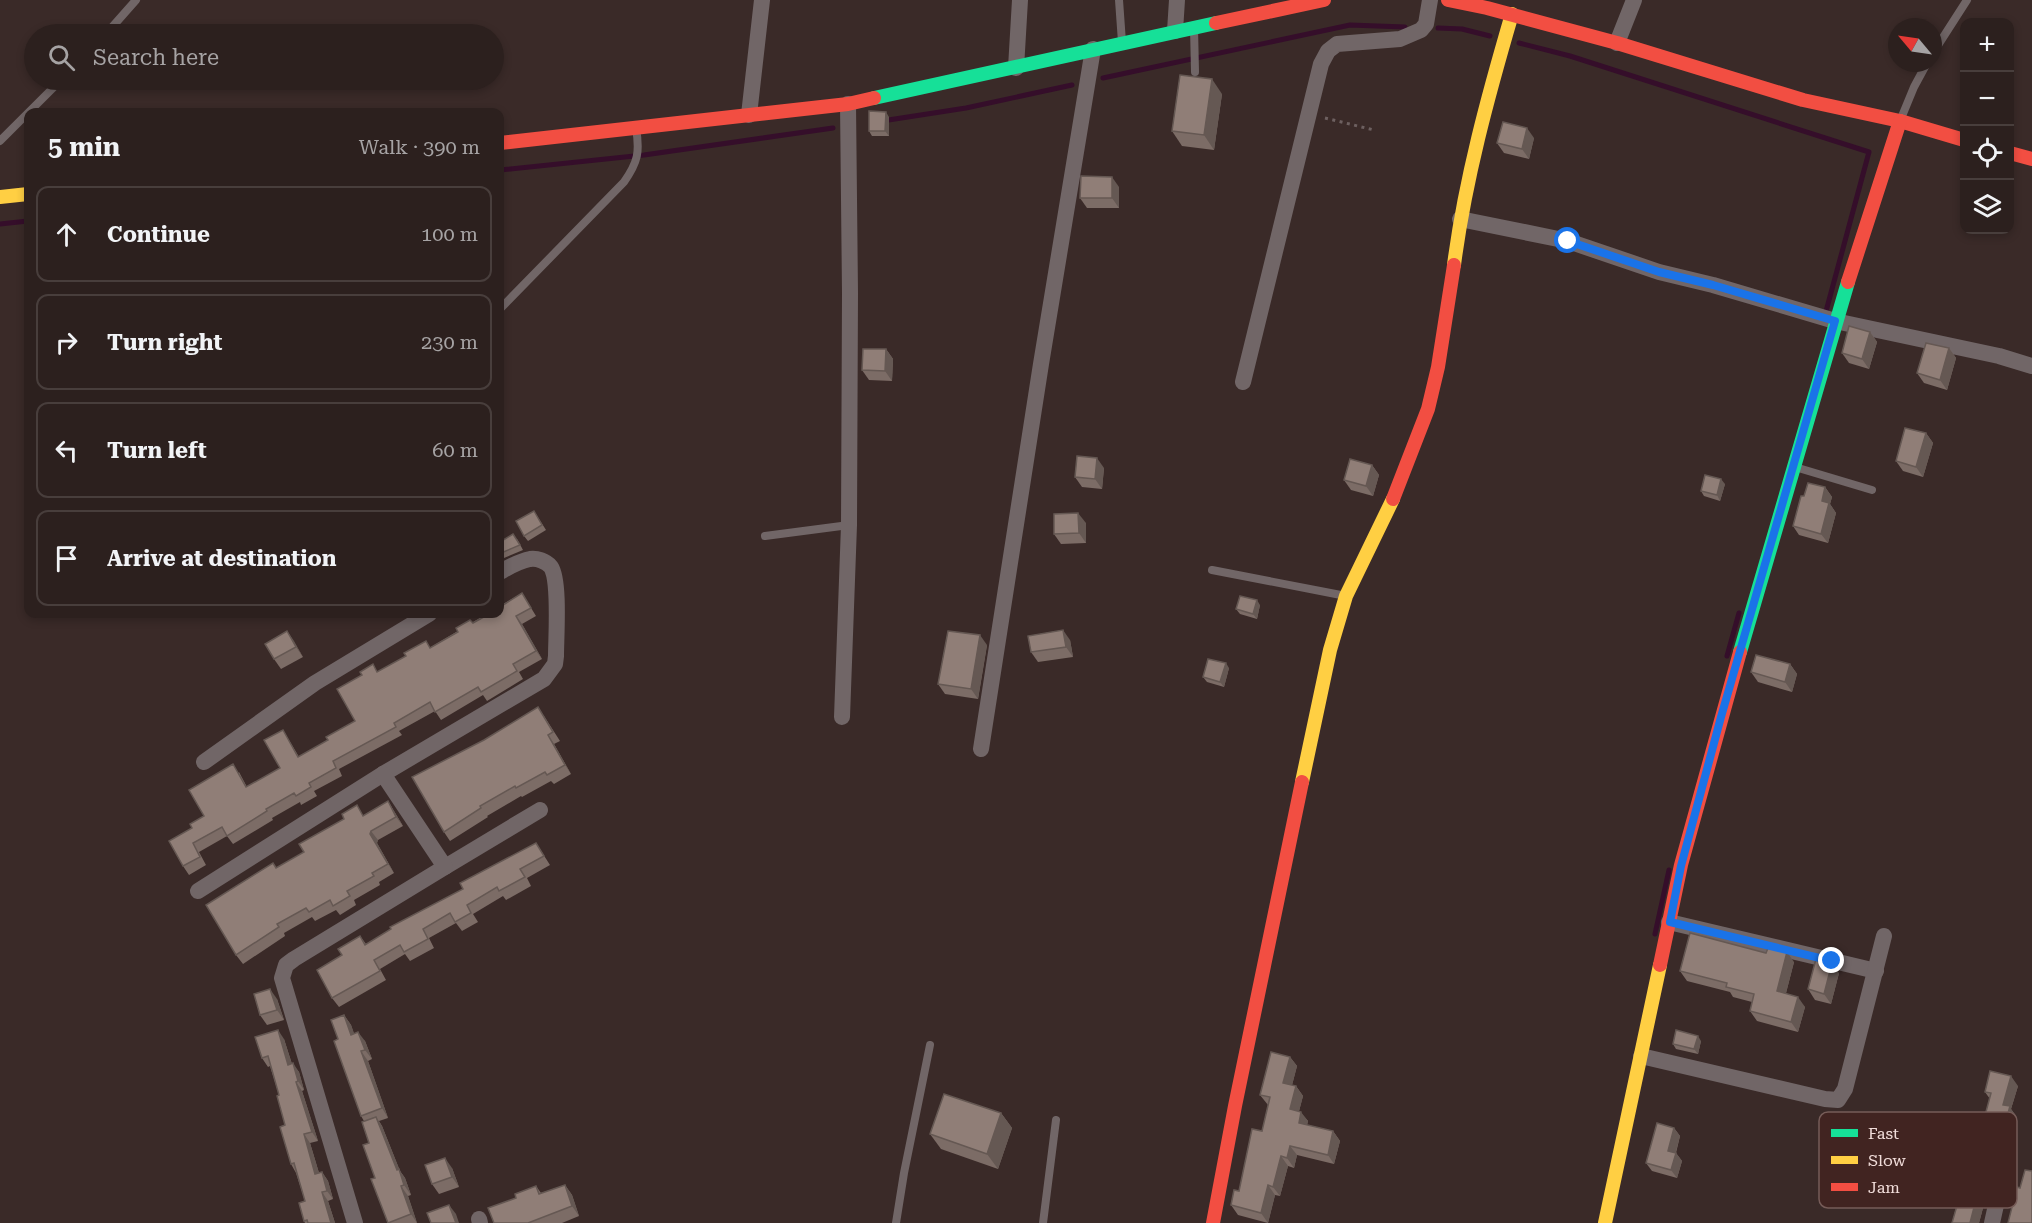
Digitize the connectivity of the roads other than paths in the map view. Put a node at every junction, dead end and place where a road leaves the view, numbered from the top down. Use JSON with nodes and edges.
{"nodes":[{"id":1,"x":136,"y":0,"type":"edge"},
{"id":2,"x":762,"y":0,"type":"edge"},
{"id":3,"x":1020,"y":0,"type":"edge"},
{"id":4,"x":1119,"y":0,"type":"edge"},
{"id":5,"x":1177,"y":0,"type":"edge"},
{"id":6,"x":1324,"y":0,"type":"edge"},
{"id":7,"x":1430,"y":0,"type":"edge"},
{"id":8,"x":1448,"y":0,"type":"edge"},
{"id":9,"x":1634,"y":0,"type":"edge"},
{"id":10,"x":1967,"y":0,"type":"edge"},
{"id":11,"x":1512,"y":14,"type":"junction"},
{"id":12,"x":115,"y":24,"type":"edge"},
{"id":13,"x":1194,"y":27,"type":"junction"},
{"id":14,"x":1175,"y":31,"type":"junction"},
{"id":15,"x":1942,"y":39,"type":"edge"},
{"id":16,"x":1122,"y":42,"type":"junction"},
{"id":17,"x":1617,"y":43,"type":"junction"},
{"id":18,"x":1093,"y":49,"type":"junction"},
{"id":19,"x":1016,"y":68,"type":"junction"},
{"id":20,"x":1195,"y":72,"type":"dead end"},
{"id":21,"x":1922,"y":72,"type":"edge"},
{"id":22,"x":51,"y":90,"type":"edge"},
{"id":23,"x":848,"y":104,"type":"junction"},
{"id":24,"x":33,"y":108,"type":"edge"},
{"id":25,"x":749,"y":115,"type":"junction"},
{"id":26,"x":24,"y":117,"type":"edge"},
{"id":27,"x":1900,"y":121,"type":"junction"},
{"id":28,"x":636,"y":128,"type":"junction"},
{"id":29,"x":1960,"y":139,"type":"edge"},
{"id":30,"x":0,"y":141,"type":"edge"},
{"id":31,"x":504,"y":143,"type":"edge"},
{"id":32,"x":2014,"y":154,"type":"edge"},
{"id":33,"x":2032,"y":159,"type":"edge"},
{"id":34,"x":24,"y":194,"type":"edge"},
{"id":35,"x":0,"y":197,"type":"edge"},
{"id":36,"x":1460,"y":219,"type":"junction"},
{"id":37,"x":504,"y":305,"type":"edge"},
{"id":38,"x":1835,"y":321,"type":"junction"},
{"id":39,"x":2032,"y":366,"type":"edge"},
{"id":40,"x":1243,"y":382,"type":"dead end"},
{"id":41,"x":1793,"y":467,"type":"junction"},
{"id":42,"x":1872,"y":490,"type":"dead end"},
{"id":43,"x":849,"y":525,"type":"junction"},
{"id":44,"x":765,"y":536,"type":"dead end"},
{"id":45,"x":504,"y":570,"type":"edge"},
{"id":46,"x":1212,"y":570,"type":"dead end"},
{"id":47,"x":1346,"y":596,"type":"junction"},
{"id":48,"x":422,"y":618,"type":"edge"},
{"id":49,"x":842,"y":717,"type":"dead end"},
{"id":50,"x":981,"y":749,"type":"dead end"},
{"id":51,"x":204,"y":762,"type":"dead end"},
{"id":52,"x":383,"y":774,"type":"junction"},
{"id":53,"x":540,"y":810,"type":"dead end"},
{"id":54,"x":445,"y":867,"type":"junction"},
{"id":55,"x":198,"y":891,"type":"dead end"},
{"id":56,"x":1670,"y":922,"type":"junction"},
{"id":57,"x":1884,"y":936,"type":"dead end"},
{"id":58,"x":1876,"y":971,"type":"junction"},
{"id":59,"x":930,"y":1045,"type":"dead end"},
{"id":60,"x":1641,"y":1056,"type":"junction"},
{"id":61,"x":1056,"y":1120,"type":"dead end"},
{"id":62,"x":1995,"y":1208,"type":"edge"},
{"id":63,"x":355,"y":1223,"type":"edge"},
{"id":64,"x":896,"y":1223,"type":"edge"},
{"id":65,"x":1043,"y":1223,"type":"edge"},
{"id":66,"x":1213,"y":1223,"type":"edge"},
{"id":67,"x":1605,"y":1223,"type":"edge"},
{"id":68,"x":1992,"y":1223,"type":"edge"}],
"edges":[{"from":1,"to":12,"type":"lane"},
{"from":2,"to":25,"type":"street"},
{"from":3,"to":19,"type":"street"},
{"from":4,"to":16,"type":"lane"},
{"from":5,"to":14,"type":"street"},
{"from":6,"to":13,"type":"street"},
{"from":7,"to":40,"type":"street"},
{"from":8,"to":11,"type":"street"},
{"from":9,"to":17,"type":"street"},
{"from":10,"to":15,"type":"lane"},
{"from":11,"to":17,"type":"street"},
{"from":11,"to":36,"type":"street"},
{"from":13,"to":14,"type":"street"},
{"from":13,"to":20,"type":"lane"},
{"from":14,"to":16,"type":"street"},
{"from":16,"to":18,"type":"street"},
{"from":17,"to":27,"type":"street"},
{"from":18,"to":19,"type":"street"},
{"from":18,"to":50,"type":"street"},
{"from":19,"to":23,"type":"street"},
{"from":21,"to":27,"type":"lane"},
{"from":22,"to":24,"type":"lane"},
{"from":23,"to":25,"type":"street"},
{"from":23,"to":43,"type":"street"},
{"from":25,"to":28,"type":"street"},
{"from":26,"to":30,"type":"lane"},
{"from":27,"to":29,"type":"street"},
{"from":27,"to":38,"type":"street"},
{"from":28,"to":31,"type":"street"},
{"from":28,"to":37,"type":"lane"},
{"from":32,"to":33,"type":"street"},
{"from":34,"to":35,"type":"street"},
{"from":36,"to":38,"type":"street"},
{"from":36,"to":47,"type":"street"},
{"from":38,"to":39,"type":"street"},
{"from":38,"to":41,"type":"street"},
{"from":41,"to":42,"type":"lane"},
{"from":41,"to":56,"type":"street"},
{"from":43,"to":44,"type":"lane"},
{"from":43,"to":49,"type":"street"},
{"from":45,"to":52,"type":"street"},
{"from":46,"to":47,"type":"lane"},
{"from":47,"to":66,"type":"street"},
{"from":48,"to":51,"type":"street"},
{"from":52,"to":54,"type":"street"},
{"from":52,"to":55,"type":"street"},
{"from":53,"to":54,"type":"street"},
{"from":54,"to":63,"type":"street"},
{"from":56,"to":58,"type":"street"},
{"from":56,"to":60,"type":"street"},
{"from":57,"to":58,"type":"street"},
{"from":58,"to":60,"type":"street"},
{"from":59,"to":64,"type":"lane"},
{"from":60,"to":67,"type":"street"},
{"from":61,"to":65,"type":"lane"},
{"from":62,"to":68,"type":"street"}]}
